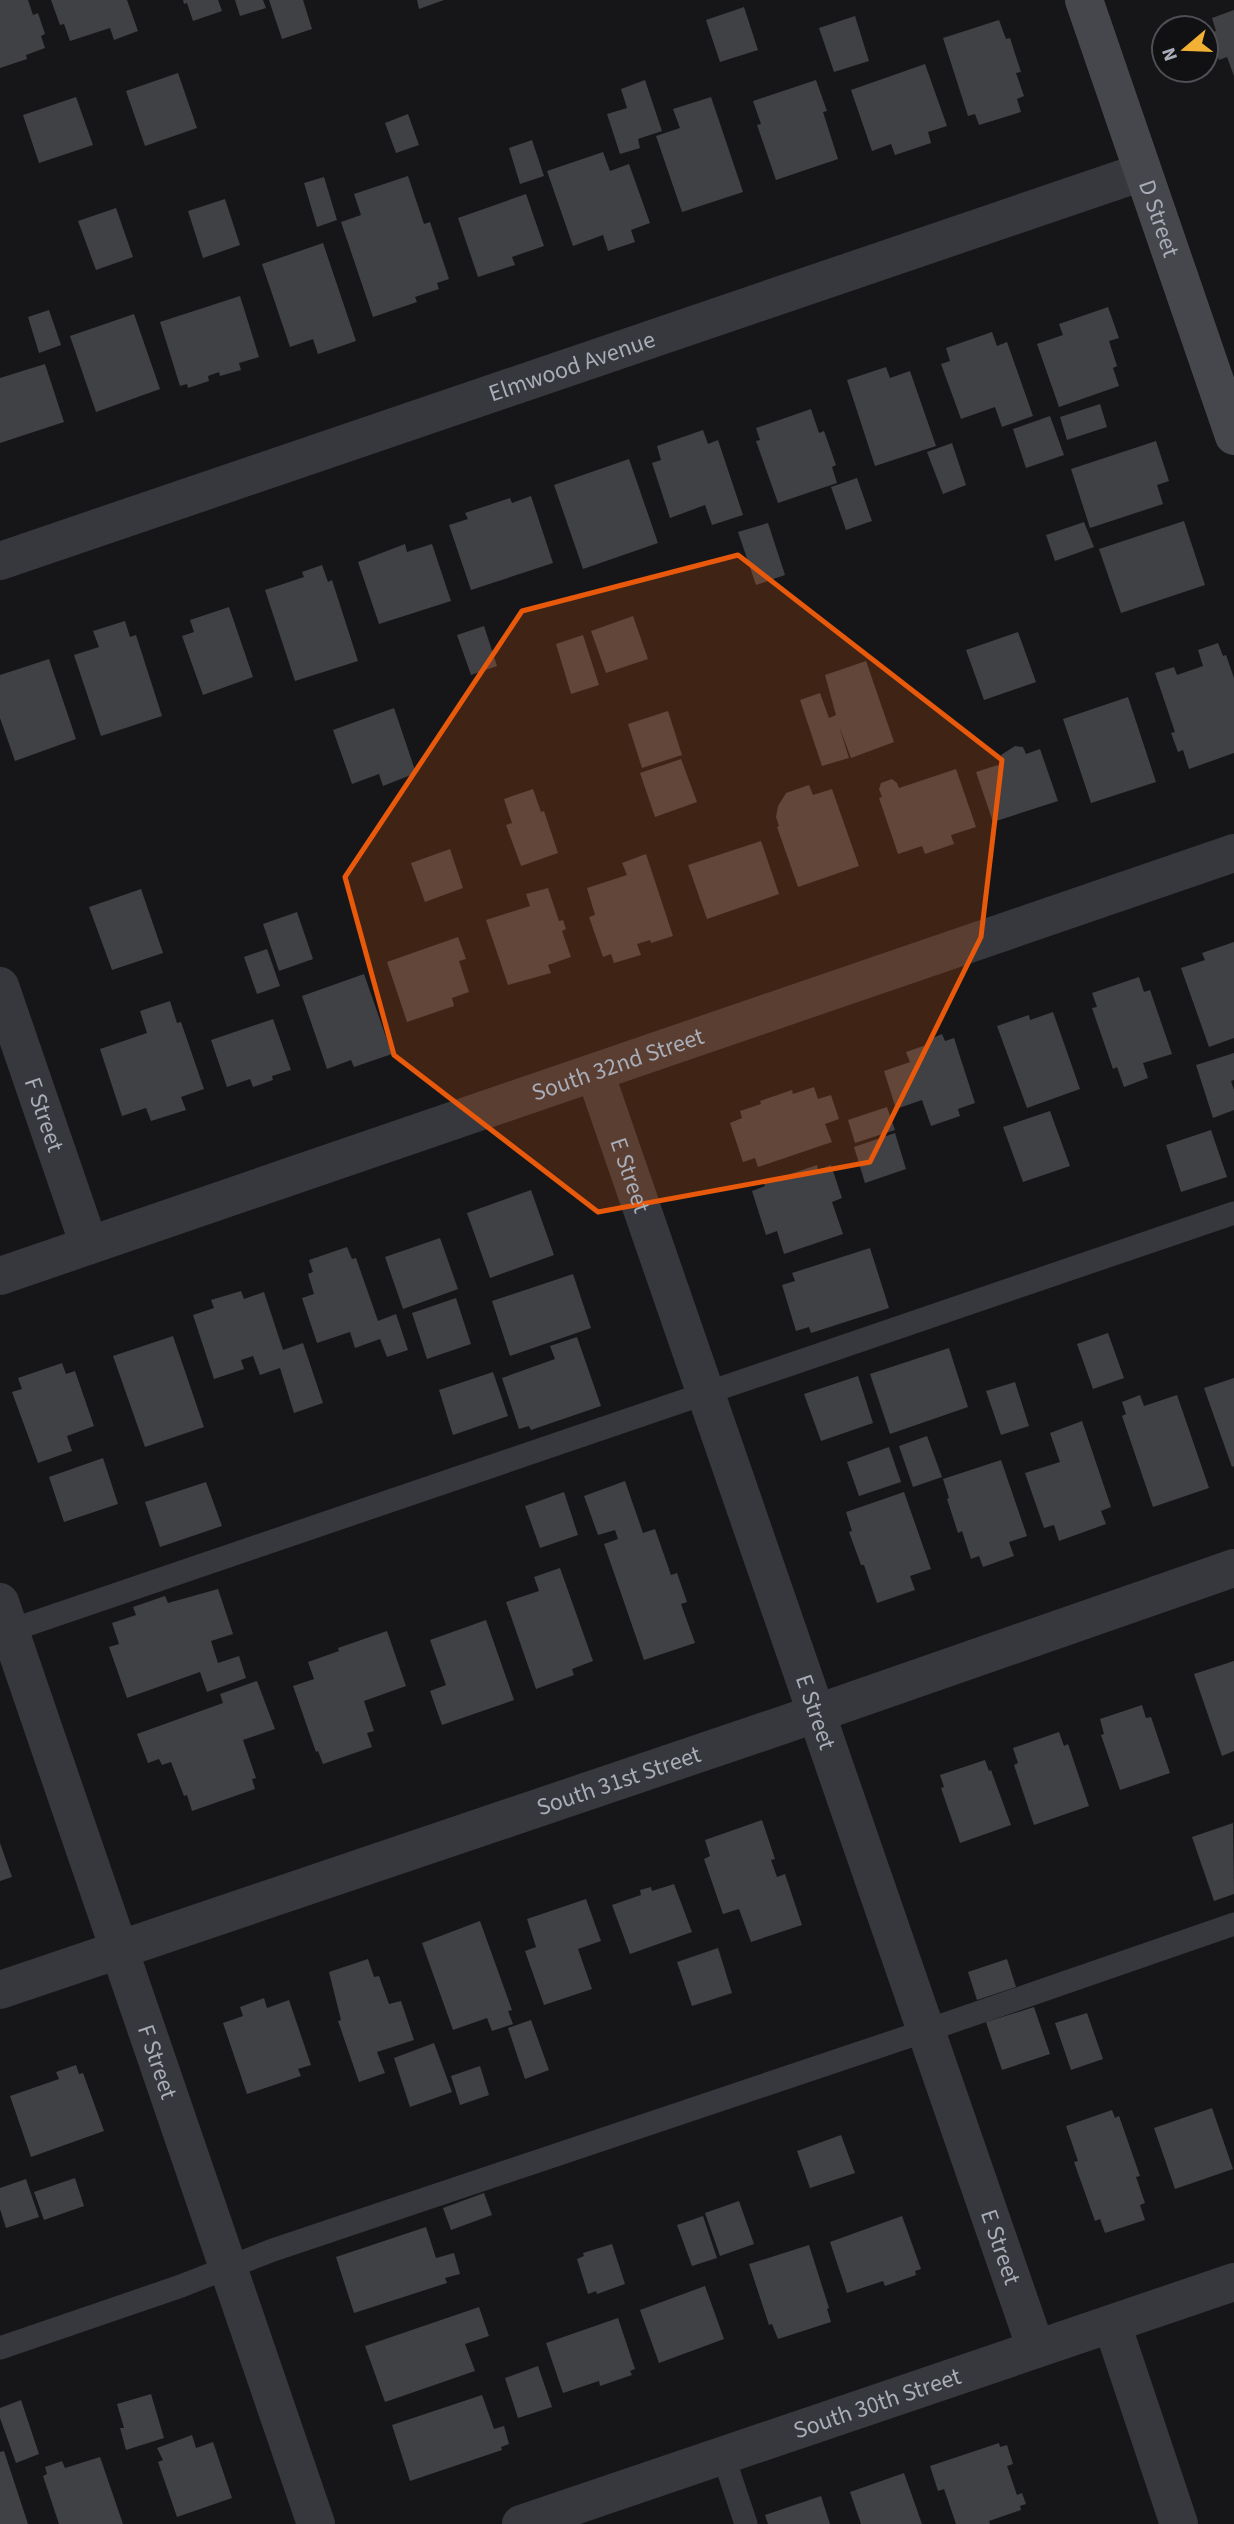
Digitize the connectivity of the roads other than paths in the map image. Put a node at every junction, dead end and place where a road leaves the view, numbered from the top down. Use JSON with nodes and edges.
{"nodes":[{"id":1,"x":1084,"y":0,"type":"edge"},
{"id":2,"x":1142,"y":172,"type":"junction"},
{"id":3,"x":1234,"y":436,"type":"edge"},
{"id":4,"x":0,"y":562,"type":"edge"},
{"id":5,"x":1234,"y":853,"type":"edge"},
{"id":6,"x":0,"y":986,"type":"edge"},
{"id":7,"x":595,"y":1073,"type":"junction"},
{"id":8,"x":1234,"y":1213,"type":"edge"},
{"id":9,"x":89,"y":1245,"type":"junction"},
{"id":10,"x":0,"y":1276,"type":"edge"},
{"id":11,"x":705,"y":1393,"type":"junction"},
{"id":12,"x":1234,"y":1569,"type":"edge"},
{"id":13,"x":3,"y":1622,"type":"edge"},
{"id":14,"x":815,"y":1713,"type":"junction"},
{"id":15,"x":1234,"y":1924,"type":"edge"},
{"id":16,"x":119,"y":1949,"type":"junction"},
{"id":17,"x":0,"y":1990,"type":"edge"},
{"id":18,"x":925,"y":2031,"type":"junction"},
{"id":19,"x":228,"y":2267,"type":"junction"},
{"id":20,"x":1234,"y":2282,"type":"edge"},
{"id":21,"x":1112,"y":2324,"type":"junction"},
{"id":22,"x":0,"y":2348,"type":"edge"},
{"id":23,"x":1036,"y":2349,"type":"junction"},
{"id":24,"x":723,"y":2455,"type":"junction"},
{"id":25,"x":316,"y":2524,"type":"edge"},
{"id":26,"x":521,"y":2524,"type":"edge"},
{"id":27,"x":746,"y":2524,"type":"edge"},
{"id":28,"x":1180,"y":2524,"type":"edge"}],
"edges":[{"from":1,"to":2,"type":"street","name":"D Street"},
{"from":2,"to":3,"type":"street","name":"D Street"},
{"from":2,"to":4,"type":"street","name":"Elmwood Avenue"},
{"from":5,"to":7,"type":"street","name":"South 32nd Street"},
{"from":6,"to":9,"type":"street","name":"F Street"},
{"from":7,"to":9,"type":"street","name":"South 32nd Street"},
{"from":7,"to":11,"type":"street","name":"E Street"},
{"from":8,"to":11,"type":"lane"},
{"from":9,"to":10,"type":"street","name":"South 32nd Street"},
{"from":11,"to":13,"type":"lane"},
{"from":11,"to":14,"type":"street","name":"E Street"},
{"from":12,"to":14,"type":"street","name":"South 31st Street"},
{"from":13,"to":16,"type":"street","name":"F Street"},
{"from":14,"to":16,"type":"street","name":"South 31st Street"},
{"from":14,"to":18,"type":"street","name":"E Street"},
{"from":15,"to":18,"type":"lane"},
{"from":16,"to":17,"type":"street","name":"South 31st Street"},
{"from":16,"to":19,"type":"street","name":"F Street"},
{"from":18,"to":19,"type":"lane"},
{"from":18,"to":23,"type":"street","name":"E Street"},
{"from":19,"to":22,"type":"lane"},
{"from":19,"to":25,"type":"street","name":"F Street"},
{"from":20,"to":21,"type":"street","name":"South 30th Street"},
{"from":21,"to":23,"type":"street","name":"South 30th Street"},
{"from":21,"to":28,"type":"street"},
{"from":23,"to":24,"type":"street","name":"South 30th Street"},
{"from":24,"to":26,"type":"street","name":"South 30th Street"},
{"from":24,"to":27,"type":"lane"}]}
